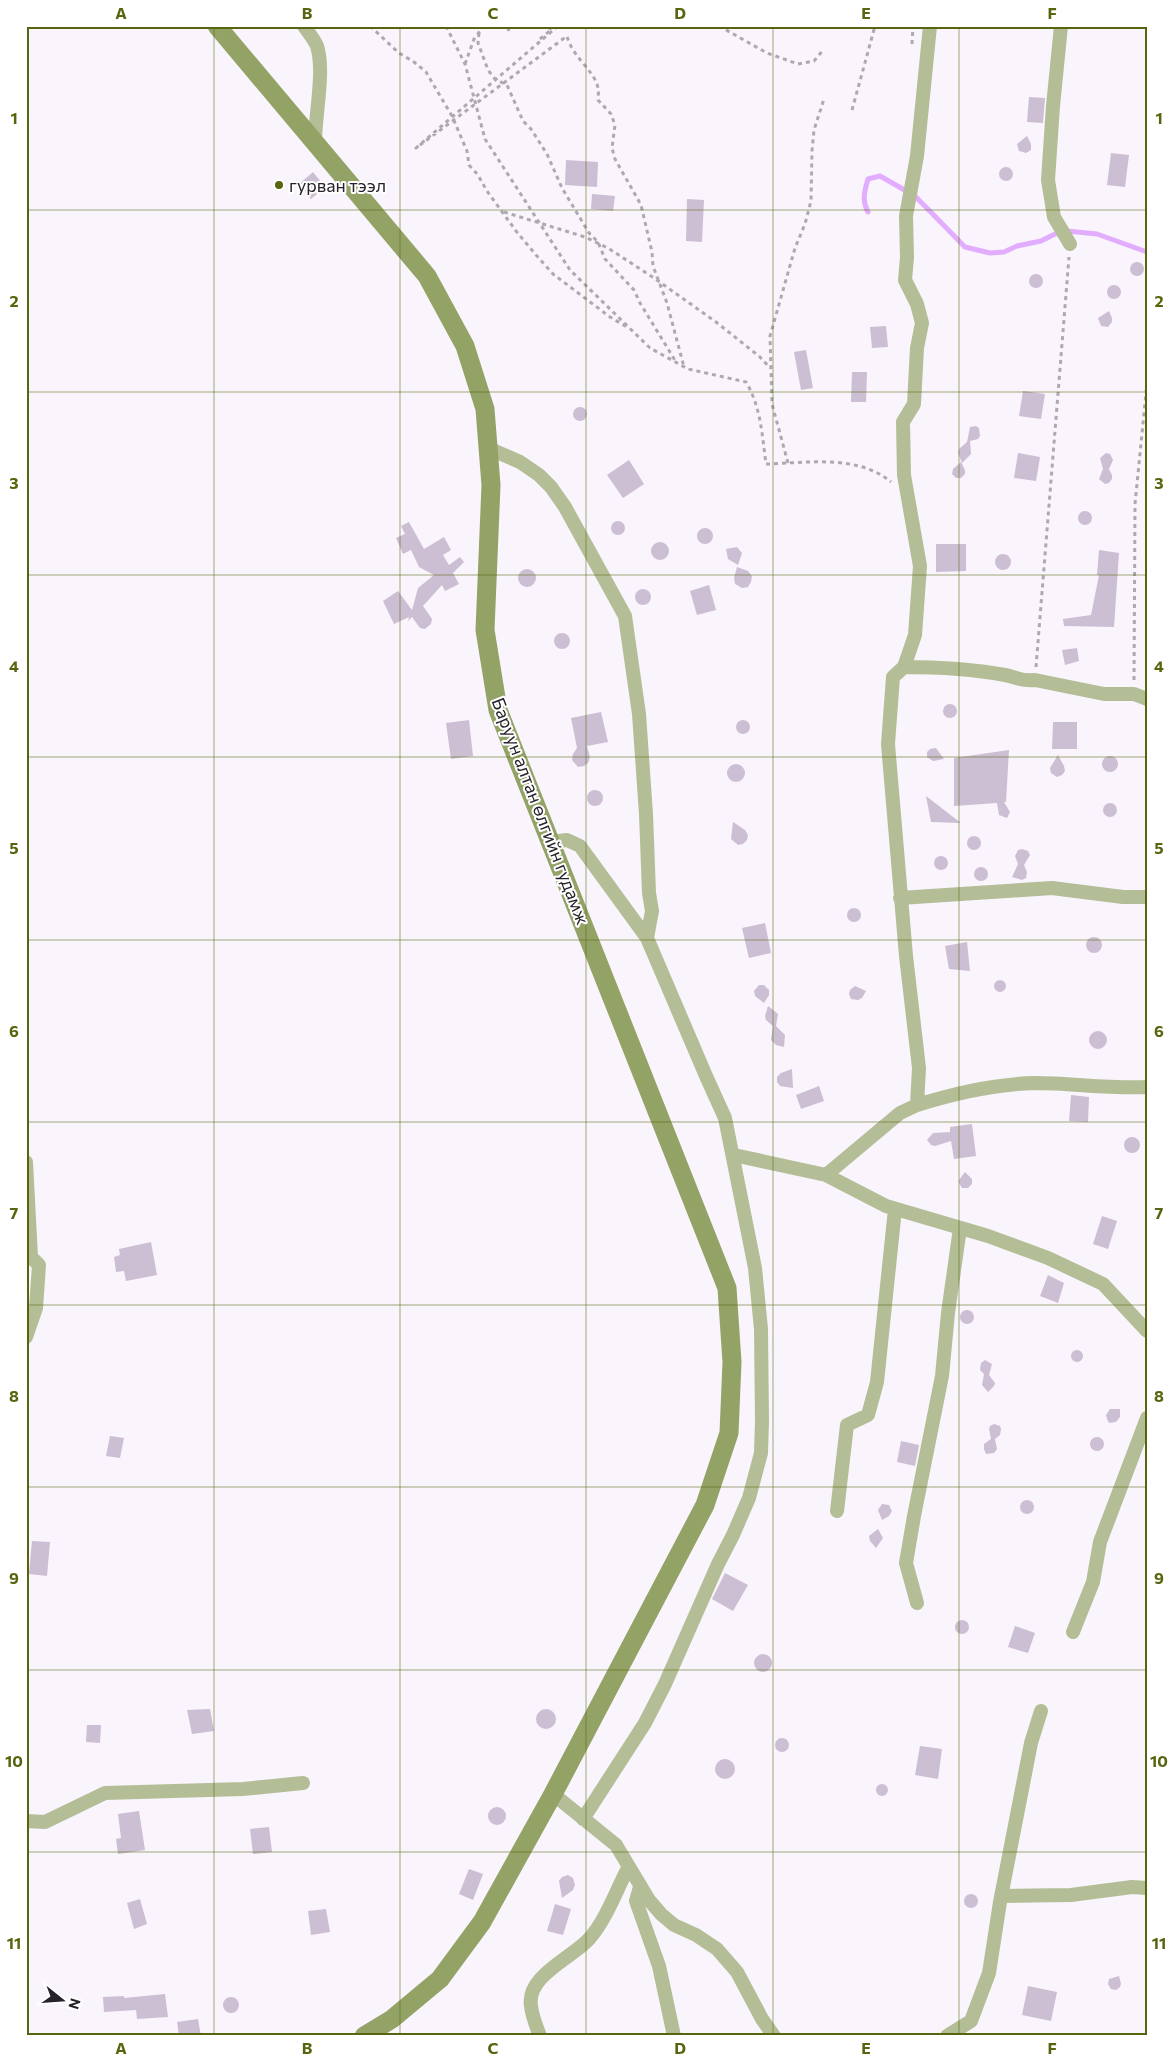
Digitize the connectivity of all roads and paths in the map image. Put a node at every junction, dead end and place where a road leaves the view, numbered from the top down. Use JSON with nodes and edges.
{"nodes":[{"id":1,"x":217,"y":26,"type":"edge"},
{"id":2,"x":304,"y":26,"type":"edge"},
{"id":3,"x":370,"y":26,"type":"edge"},
{"id":4,"x":446,"y":26,"type":"edge"},
{"id":5,"x":484,"y":26,"type":"edge"},
{"id":6,"x":510,"y":26,"type":"edge"},
{"id":7,"x":543,"y":26,"type":"edge"},
{"id":8,"x":558,"y":26,"type":"edge"},
{"id":9,"x":719,"y":26,"type":"edge"},
{"id":10,"x":875,"y":26,"type":"edge"},
{"id":11,"x":930,"y":26,"type":"edge"},
{"id":12,"x":1061,"y":26,"type":"edge"},
{"id":13,"x":508,"y":31,"type":"dead end"},
{"id":14,"x":479,"y":33,"type":"junction"},
{"id":15,"x":824,"y":49,"type":"dead end"},
{"id":16,"x":465,"y":64,"type":"junction"},
{"id":17,"x":824,"y":100,"type":"dead end"},
{"id":18,"x":852,"y":110,"type":"dead end"},
{"id":19,"x":315,"y":142,"type":"junction"},
{"id":20,"x":416,"y":148,"type":"junction"},
{"id":21,"x":504,"y":212,"type":"junction"},
{"id":22,"x":540,"y":224,"type":"junction"},
{"id":23,"x":598,"y":242,"type":"junction"},
{"id":24,"x":1070,"y":244,"type":"joint"},
{"id":25,"x":658,"y":280,"type":"junction"},
{"id":26,"x":631,"y":330,"type":"junction"},
{"id":27,"x":676,"y":363,"type":"junction"},
{"id":28,"x":684,"y":367,"type":"junction"},
{"id":29,"x":771,"y":368,"type":"junction"},
{"id":30,"x":1147,"y":383,"type":"edge"},
{"id":31,"x":488,"y":448,"type":"junction"},
{"id":32,"x":788,"y":463,"type":"junction"},
{"id":33,"x":909,"y":498,"type":"junction"},
{"id":34,"x":904,"y":667,"type":"junction"},
{"id":35,"x":1035,"y":680,"type":"junction"},
{"id":36,"x":1134,"y":694,"type":"junction"},
{"id":37,"x":1147,"y":699,"type":"edge"},
{"id":38,"x":550,"y":842,"type":"junction"},
{"id":39,"x":1147,"y":897,"type":"edge"},
{"id":40,"x":900,"y":898,"type":"junction"},
{"id":41,"x":647,"y":938,"type":"junction"},
{"id":42,"x":1147,"y":1086,"type":"edge"},
{"id":43,"x":917,"y":1105,"type":"junction"},
{"id":44,"x":734,"y":1155,"type":"junction"},
{"id":45,"x":26,"y":1162,"type":"edge"},
{"id":46,"x":826,"y":1175,"type":"junction"},
{"id":47,"x":895,"y":1209,"type":"junction"},
{"id":48,"x":960,"y":1228,"type":"junction"},
{"id":49,"x":31,"y":1307,"type":"edge"},
{"id":50,"x":1147,"y":1331,"type":"edge"},
{"id":51,"x":26,"y":1337,"type":"edge"},
{"id":52,"x":1147,"y":1418,"type":"edge"},
{"id":53,"x":837,"y":1511,"type":"dead end"},
{"id":54,"x":917,"y":1602,"type":"dead end"},
{"id":55,"x":1073,"y":1632,"type":"dead end"},
{"id":56,"x":1041,"y":1712,"type":"dead end"},
{"id":57,"x":303,"y":1783,"type":"dead end"},
{"id":58,"x":553,"y":1794,"type":"junction"},
{"id":59,"x":583,"y":1819,"type":"junction"},
{"id":60,"x":26,"y":1822,"type":"edge"},
{"id":61,"x":628,"y":1868,"type":"junction"},
{"id":62,"x":640,"y":1887,"type":"junction"},
{"id":63,"x":1147,"y":1888,"type":"edge"},
{"id":64,"x":1001,"y":1896,"type":"junction"},
{"id":65,"x":364,"y":2036,"type":"edge"},
{"id":66,"x":540,"y":2036,"type":"edge"},
{"id":67,"x":674,"y":2036,"type":"edge"},
{"id":68,"x":774,"y":2036,"type":"edge"},
{"id":69,"x":947,"y":2036,"type":"edge"}],
"edges":[{"from":1,"to":19,"type":"main road","name":"Баруун алтан өлгийн гудамж"},
{"from":2,"to":19,"type":"street"},
{"from":3,"to":21,"type":"path"},
{"from":4,"to":16,"type":"path"},
{"from":5,"to":14,"type":"path"},
{"from":6,"to":13,"type":"path"},
{"from":7,"to":20,"type":"path"},
{"from":8,"to":20,"type":"path"},
{"from":9,"to":15,"type":"path"},
{"from":10,"to":18,"type":"path"},
{"from":11,"to":33,"type":"street"},
{"from":12,"to":24,"type":"street"},
{"from":14,"to":16,"type":"path"},
{"from":14,"to":23,"type":"path"},
{"from":16,"to":22,"type":"path"},
{"from":17,"to":29,"type":"path"},
{"from":19,"to":31,"type":"main road","name":"Баруун алтан өлгийн гудамж"},
{"from":20,"to":25,"type":"path"},
{"from":21,"to":22,"type":"path"},
{"from":21,"to":26,"type":"path"},
{"from":22,"to":23,"type":"path"},
{"from":22,"to":26,"type":"path"},
{"from":23,"to":25,"type":"path"},
{"from":23,"to":27,"type":"path"},
{"from":24,"to":35,"type":"path"},
{"from":25,"to":28,"type":"path"},
{"from":25,"to":29,"type":"path"},
{"from":26,"to":27,"type":"path"},
{"from":27,"to":28,"type":"path"},
{"from":28,"to":32,"type":"path"},
{"from":29,"to":32,"type":"path"},
{"from":30,"to":36,"type":"path"},
{"from":31,"to":38,"type":"main road","name":"Баруун алтан өлгийн гудамж"},
{"from":31,"to":41,"type":"street"},
{"from":32,"to":33,"type":"path"},
{"from":33,"to":34,"type":"street"},
{"from":34,"to":35,"type":"street"},
{"from":34,"to":40,"type":"street"},
{"from":35,"to":36,"type":"street"},
{"from":36,"to":37,"type":"street"},
{"from":38,"to":41,"type":"street"},
{"from":38,"to":58,"type":"main road","name":"Баруун алтан өлгийн гудамж"},
{"from":39,"to":40,"type":"street"},
{"from":40,"to":43,"type":"street"},
{"from":41,"to":44,"type":"street"},
{"from":42,"to":43,"type":"street"},
{"from":43,"to":46,"type":"street"},
{"from":44,"to":46,"type":"street"},
{"from":44,"to":59,"type":"street"},
{"from":45,"to":49,"type":"street"},
{"from":46,"to":47,"type":"street"},
{"from":47,"to":48,"type":"street"},
{"from":47,"to":53,"type":"street"},
{"from":48,"to":50,"type":"street"},
{"from":48,"to":54,"type":"street"},
{"from":49,"to":51,"type":"street"},
{"from":52,"to":55,"type":"street"},
{"from":56,"to":64,"type":"street"},
{"from":57,"to":60,"type":"street"},
{"from":58,"to":59,"type":"street"},
{"from":58,"to":65,"type":"main road","name":"Баруун алтан өлгийн гудамж"},
{"from":59,"to":61,"type":"street"},
{"from":61,"to":62,"type":"street"},
{"from":61,"to":66,"type":"street"},
{"from":62,"to":67,"type":"street"},
{"from":62,"to":68,"type":"street"},
{"from":63,"to":64,"type":"street"},
{"from":64,"to":69,"type":"street"}]}
